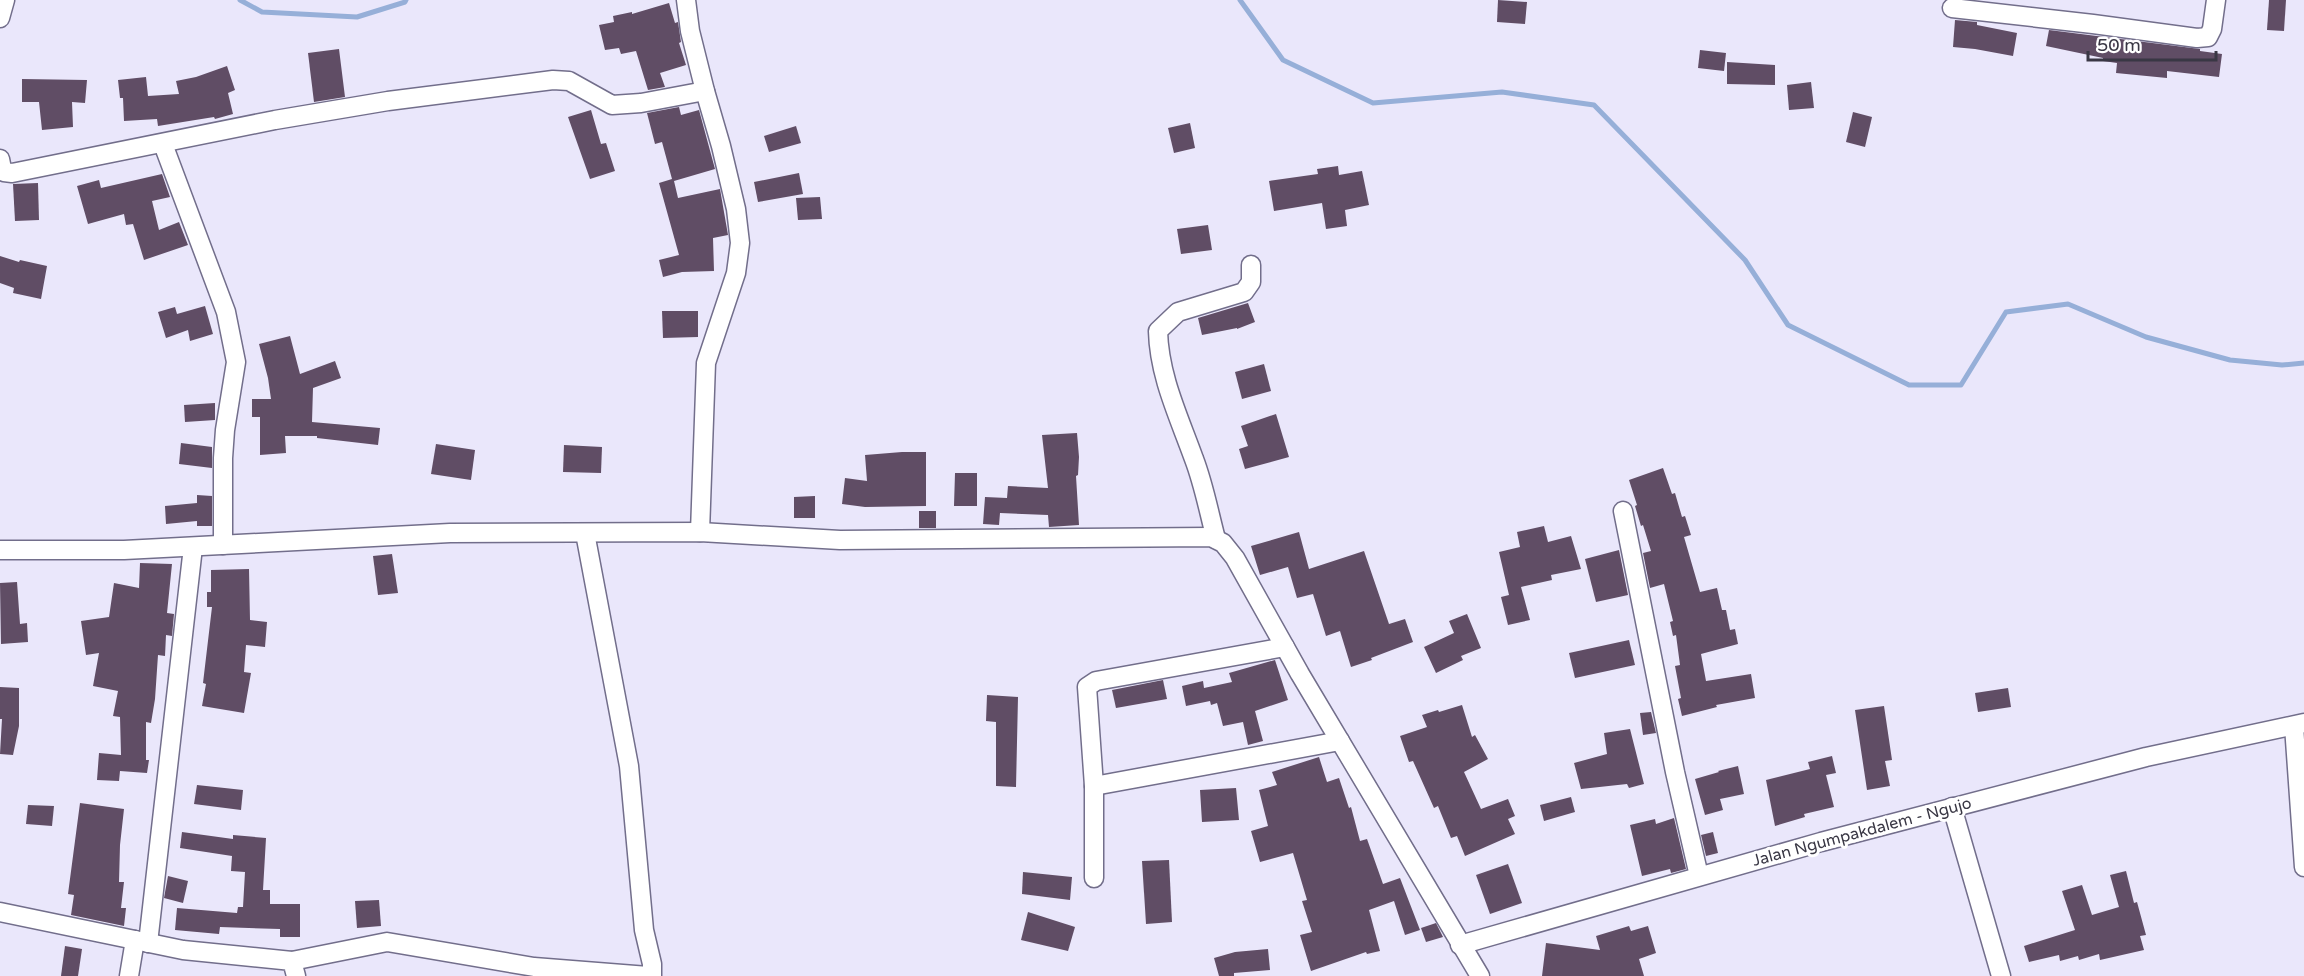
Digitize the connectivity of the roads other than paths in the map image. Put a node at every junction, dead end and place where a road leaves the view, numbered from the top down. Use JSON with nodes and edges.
{"nodes":[{"id":1,"x":5,"y":0,"type":"edge"},
{"id":2,"x":686,"y":0,"type":"edge"},
{"id":3,"x":2216,"y":0,"type":"edge"},
{"id":4,"x":1952,"y":8,"type":"dead end"},
{"id":5,"x":0,"y":18,"type":"edge"},
{"id":6,"x":705,"y":91,"type":"junction"},
{"id":7,"x":163,"y":144,"type":"junction"},
{"id":8,"x":0,"y":159,"type":"edge"},
{"id":9,"x":1251,"y":265,"type":"dead end"},
{"id":10,"x":1623,"y":511,"type":"dead end"},
{"id":11,"x":585,"y":532,"type":"junction"},
{"id":12,"x":700,"y":532,"type":"junction"},
{"id":13,"x":1216,"y":539,"type":"junction"},
{"id":14,"x":223,"y":545,"type":"junction"},
{"id":15,"x":193,"y":547,"type":"junction"},
{"id":16,"x":0,"y":550,"type":"edge"},
{"id":17,"x":1285,"y":647,"type":"junction"},
{"id":18,"x":2299,"y":724,"type":"edge"},
{"id":19,"x":1340,"y":741,"type":"junction"},
{"id":20,"x":1094,"y":786,"type":"junction"},
{"id":21,"x":1952,"y":807,"type":"junction"},
{"id":22,"x":2304,"y":867,"type":"edge"},
{"id":23,"x":1699,"y":876,"type":"junction"},
{"id":24,"x":1094,"y":878,"type":"dead end"},
{"id":25,"x":0,"y":912,"type":"edge"},
{"id":26,"x":142,"y":942,"type":"junction"},
{"id":27,"x":1460,"y":945,"type":"junction"},
{"id":28,"x":294,"y":968,"type":"edge"},
{"id":29,"x":129,"y":976,"type":"edge"},
{"id":30,"x":650,"y":976,"type":"edge"},
{"id":31,"x":1480,"y":976,"type":"edge"},
{"id":32,"x":2001,"y":976,"type":"edge"}],
"edges":[{"from":1,"to":5,"type":"street"},
{"from":2,"to":6,"type":"street"},
{"from":3,"to":4,"type":"street"},
{"from":6,"to":7,"type":"street"},
{"from":6,"to":12,"type":"street"},
{"from":7,"to":8,"type":"street"},
{"from":7,"to":14,"type":"street"},
{"from":9,"to":13,"type":"street"},
{"from":10,"to":23,"type":"street"},
{"from":11,"to":12,"type":"street"},
{"from":11,"to":14,"type":"street"},
{"from":11,"to":30,"type":"street"},
{"from":12,"to":13,"type":"street"},
{"from":13,"to":17,"type":"street"},
{"from":14,"to":15,"type":"street"},
{"from":15,"to":16,"type":"street"},
{"from":15,"to":26,"type":"street"},
{"from":17,"to":19,"type":"street"},
{"from":17,"to":20,"type":"street"},
{"from":18,"to":21,"type":"street","name":"Jalan Ngumpakdalem - Ngujo"},
{"from":18,"to":22,"type":"street"},
{"from":19,"to":20,"type":"street"},
{"from":19,"to":27,"type":"street"},
{"from":20,"to":24,"type":"street"},
{"from":21,"to":23,"type":"street","name":"Jalan Ngumpakdalem - Ngujo"},
{"from":21,"to":32,"type":"street"},
{"from":23,"to":27,"type":"street","name":"Jalan Ngumpakdalem - Ngujo"},
{"from":25,"to":26,"type":"street"},
{"from":26,"to":28,"type":"street"},
{"from":26,"to":29,"type":"street"},
{"from":27,"to":31,"type":"street"},
{"from":28,"to":30,"type":"street"}]}
